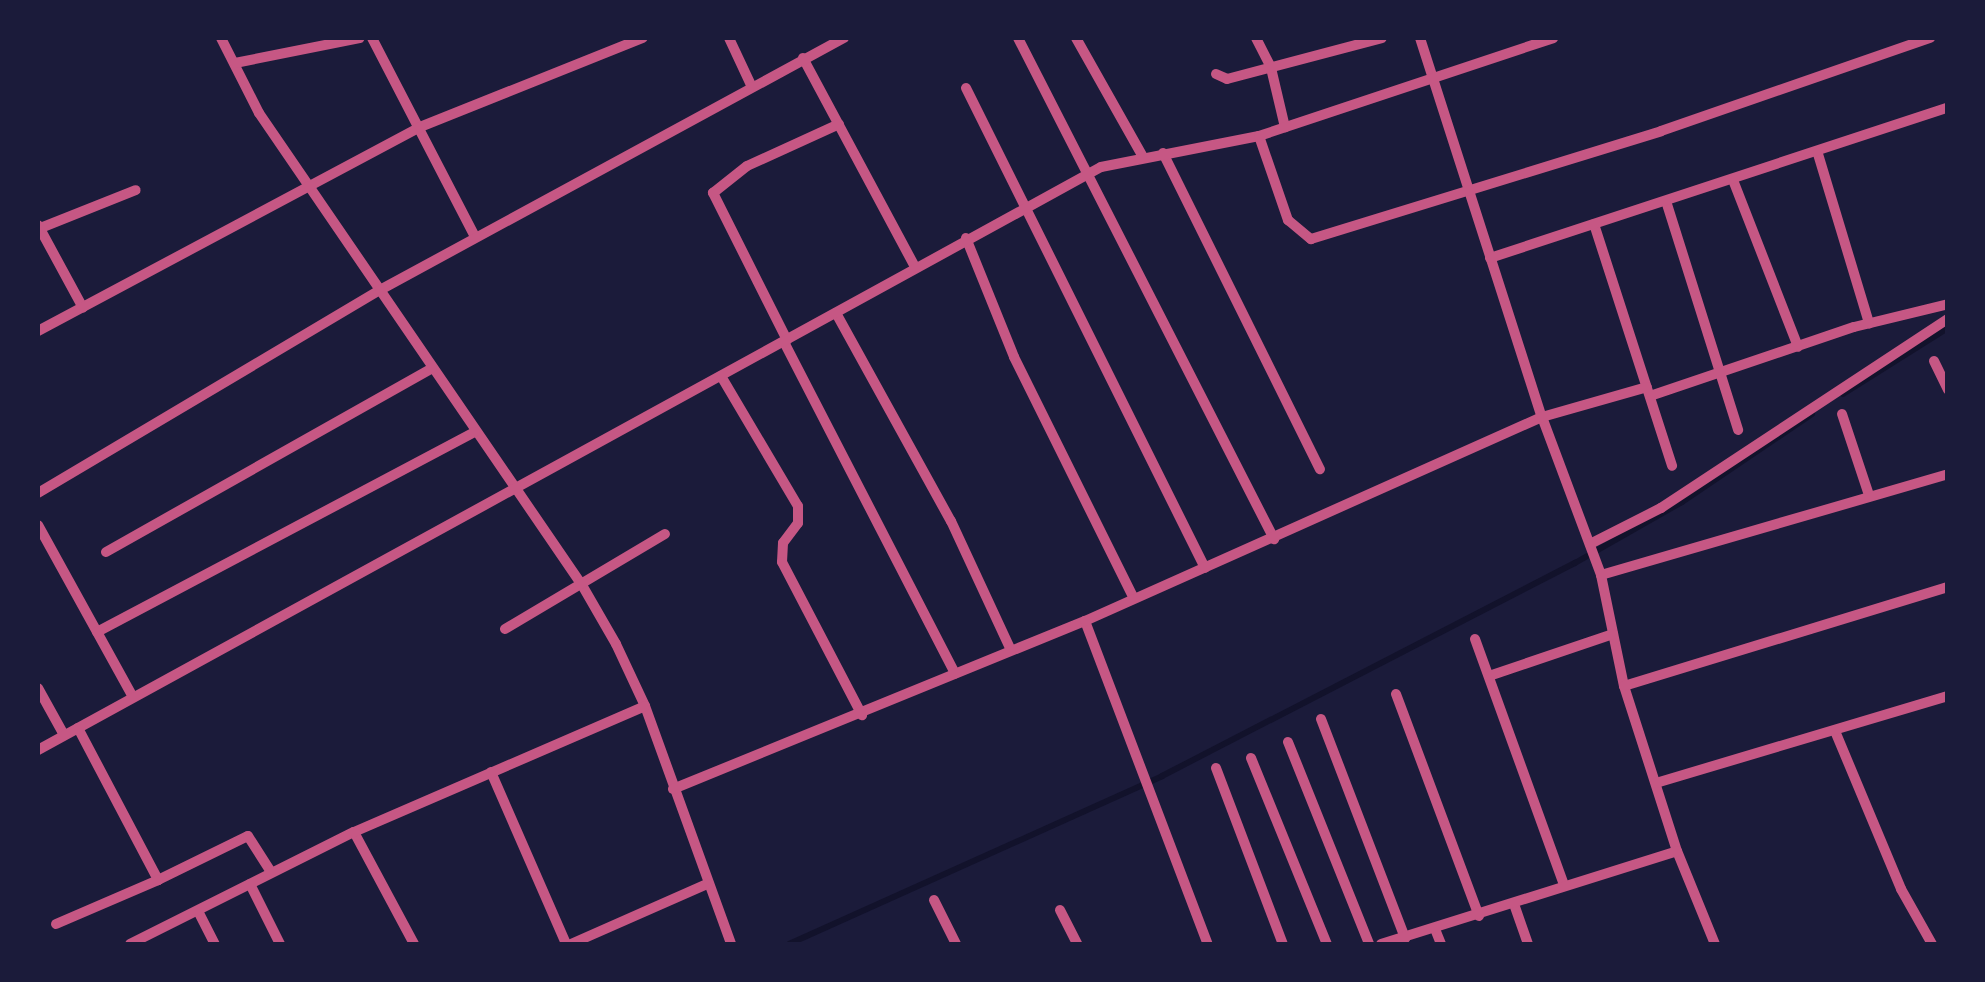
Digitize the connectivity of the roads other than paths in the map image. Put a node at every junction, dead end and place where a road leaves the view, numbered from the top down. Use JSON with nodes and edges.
{"nodes":[{"id":1,"x":221,"y":38,"type":"edge"},
{"id":2,"x":360,"y":38,"type":"edge"},
{"id":3,"x":372,"y":38,"type":"edge"},
{"id":4,"x":643,"y":38,"type":"edge"},
{"id":5,"x":730,"y":38,"type":"edge"},
{"id":6,"x":844,"y":38,"type":"edge"},
{"id":7,"x":1018,"y":38,"type":"edge"},
{"id":8,"x":1076,"y":38,"type":"edge"},
{"id":9,"x":1256,"y":38,"type":"edge"},
{"id":10,"x":1382,"y":38,"type":"edge"},
{"id":11,"x":1420,"y":38,"type":"edge"},
{"id":12,"x":1553,"y":38,"type":"edge"},
{"id":13,"x":1930,"y":38,"type":"edge"},
{"id":14,"x":803,"y":58,"type":"junction"},
{"id":15,"x":235,"y":63,"type":"junction"},
{"id":16,"x":1272,"y":68,"type":"junction"},
{"id":17,"x":1216,"y":74,"type":"dead end"},
{"id":18,"x":1432,"y":78,"type":"junction"},
{"id":19,"x":751,"y":85,"type":"junction"},
{"id":20,"x":966,"y":88,"type":"dead end"},
{"id":21,"x":1948,"y":107,"type":"edge"},
{"id":22,"x":839,"y":124,"type":"junction"},
{"id":23,"x":1286,"y":127,"type":"junction"},
{"id":24,"x":420,"y":128,"type":"junction"},
{"id":25,"x":1259,"y":136,"type":"junction"},
{"id":26,"x":1163,"y":152,"type":"junction"},
{"id":27,"x":1818,"y":154,"type":"junction"},
{"id":28,"x":1142,"y":155,"type":"junction"},
{"id":29,"x":1089,"y":175,"type":"junction"},
{"id":30,"x":1733,"y":180,"type":"junction"},
{"id":31,"x":310,"y":187,"type":"junction"},
{"id":32,"x":136,"y":190,"type":"dead end"},
{"id":33,"x":1468,"y":194,"type":"junction"},
{"id":34,"x":1666,"y":201,"type":"junction"},
{"id":35,"x":1024,"y":210,"type":"junction"},
{"id":36,"x":1594,"y":224,"type":"junction"},
{"id":37,"x":38,"y":227,"type":"edge"},
{"id":38,"x":474,"y":237,"type":"junction"},
{"id":39,"x":966,"y":238,"type":"junction"},
{"id":40,"x":1490,"y":258,"type":"junction"},
{"id":41,"x":914,"y":265,"type":"junction"},
{"id":42,"x":380,"y":290,"type":"junction"},
{"id":43,"x":1948,"y":304,"type":"edge"},
{"id":44,"x":83,"y":308,"type":"junction"},
{"id":45,"x":836,"y":313,"type":"junction"},
{"id":46,"x":1948,"y":319,"type":"edge"},
{"id":47,"x":1870,"y":323,"type":"junction"},
{"id":48,"x":38,"y":331,"type":"edge"},
{"id":49,"x":786,"y":341,"type":"junction"},
{"id":50,"x":1798,"y":347,"type":"junction"},
{"id":51,"x":1934,"y":361,"type":"dead end"},
{"id":52,"x":432,"y":368,"type":"junction"},
{"id":53,"x":1723,"y":373,"type":"junction"},
{"id":54,"x":722,"y":376,"type":"junction"},
{"id":55,"x":1948,"y":390,"type":"edge"},
{"id":56,"x":1649,"y":391,"type":"junction"},
{"id":57,"x":1842,"y":414,"type":"dead end"},
{"id":58,"x":1542,"y":417,"type":"junction"},
{"id":59,"x":1738,"y":430,"type":"dead end"},
{"id":60,"x":474,"y":432,"type":"junction"},
{"id":61,"x":1672,"y":466,"type":"dead end"},
{"id":62,"x":1320,"y":469,"type":"dead end"},
{"id":63,"x":1948,"y":474,"type":"edge"},
{"id":64,"x":516,"y":492,"type":"junction"},
{"id":65,"x":38,"y":493,"type":"edge"},
{"id":66,"x":1868,"y":495,"type":"junction"},
{"id":67,"x":38,"y":525,"type":"edge"},
{"id":68,"x":665,"y":534,"type":"dead end"},
{"id":69,"x":1274,"y":539,"type":"junction"},
{"id":70,"x":1592,"y":551,"type":"junction"},
{"id":71,"x":106,"y":552,"type":"dead end"},
{"id":72,"x":1205,"y":568,"type":"junction"},
{"id":73,"x":1601,"y":576,"type":"junction"},
{"id":74,"x":582,"y":585,"type":"junction"},
{"id":75,"x":1948,"y":586,"type":"edge"},
{"id":76,"x":1133,"y":598,"type":"junction"},
{"id":77,"x":1085,"y":621,"type":"junction"},
{"id":78,"x":504,"y":629,"type":"dead end"},
{"id":79,"x":97,"y":632,"type":"junction"},
{"id":80,"x":1612,"y":634,"type":"junction"},
{"id":81,"x":1476,"y":639,"type":"dead end"},
{"id":82,"x":1010,"y":648,"type":"junction"},
{"id":83,"x":955,"y":673,"type":"junction"},
{"id":84,"x":1489,"y":676,"type":"junction"},
{"id":85,"x":1624,"y":686,"type":"junction"},
{"id":86,"x":38,"y":688,"type":"edge"},
{"id":87,"x":1396,"y":694,"type":"dead end"},
{"id":88,"x":1948,"y":696,"type":"edge"},
{"id":89,"x":133,"y":698,"type":"junction"},
{"id":90,"x":646,"y":706,"type":"junction"},
{"id":91,"x":862,"y":715,"type":"junction"},
{"id":92,"x":1321,"y":719,"type":"dead end"},
{"id":93,"x":78,"y":728,"type":"junction"},
{"id":94,"x":1835,"y":732,"type":"junction"},
{"id":95,"x":64,"y":735,"type":"junction"},
{"id":96,"x":1288,"y":742,"type":"dead end"},
{"id":97,"x":38,"y":750,"type":"edge"},
{"id":98,"x":1251,"y":758,"type":"dead end"},
{"id":99,"x":1216,"y":768,"type":"dead end"},
{"id":100,"x":491,"y":772,"type":"junction"},
{"id":101,"x":1656,"y":783,"type":"junction"},
{"id":102,"x":673,"y":789,"type":"junction"},
{"id":103,"x":354,"y":832,"type":"junction"},
{"id":104,"x":1677,"y":850,"type":"junction"},
{"id":105,"x":271,"y":872,"type":"junction"},
{"id":106,"x":158,"y":880,"type":"junction"},
{"id":107,"x":250,"y":884,"type":"junction"},
{"id":108,"x":707,"y":884,"type":"junction"},
{"id":109,"x":1564,"y":886,"type":"junction"},
{"id":110,"x":934,"y":900,"type":"dead end"},
{"id":111,"x":1514,"y":904,"type":"junction"},
{"id":112,"x":1060,"y":910,"type":"dead end"},
{"id":113,"x":199,"y":913,"type":"junction"},
{"id":114,"x":1479,"y":916,"type":"junction"},
{"id":115,"x":56,"y":924,"type":"dead end"},
{"id":116,"x":1435,"y":929,"type":"junction"},
{"id":117,"x":1404,"y":938,"type":"junction"},
{"id":118,"x":153,"y":940,"type":"edge"},
{"id":119,"x":130,"y":944,"type":"edge"},
{"id":120,"x":215,"y":944,"type":"edge"},
{"id":121,"x":280,"y":944,"type":"edge"},
{"id":122,"x":414,"y":944,"type":"edge"},
{"id":123,"x":568,"y":944,"type":"edge"},
{"id":124,"x":731,"y":944,"type":"edge"},
{"id":125,"x":956,"y":944,"type":"edge"},
{"id":126,"x":1077,"y":944,"type":"edge"},
{"id":127,"x":1208,"y":944,"type":"edge"},
{"id":128,"x":1283,"y":944,"type":"edge"},
{"id":129,"x":1327,"y":944,"type":"edge"},
{"id":130,"x":1369,"y":944,"type":"edge"},
{"id":131,"x":1382,"y":944,"type":"edge"},
{"id":132,"x":1442,"y":944,"type":"edge"},
{"id":133,"x":1528,"y":944,"type":"edge"},
{"id":134,"x":1715,"y":944,"type":"edge"},
{"id":135,"x":1932,"y":944,"type":"edge"}],
"edges":[{"from":1,"to":15,"type":"street"},
{"from":2,"to":15,"type":"street"},
{"from":3,"to":24,"type":"street"},
{"from":4,"to":24,"type":"street"},
{"from":5,"to":19,"type":"street"},
{"from":6,"to":14,"type":"street"},
{"from":7,"to":29,"type":"street"},
{"from":8,"to":28,"type":"street"},
{"from":9,"to":16,"type":"street"},
{"from":10,"to":16,"type":"street"},
{"from":11,"to":18,"type":"street"},
{"from":12,"to":18,"type":"street"},
{"from":13,"to":33,"type":"street"},
{"from":14,"to":19,"type":"street"},
{"from":14,"to":22,"type":"street"},
{"from":15,"to":31,"type":"street"},
{"from":16,"to":17,"type":"street"},
{"from":16,"to":23,"type":"street"},
{"from":18,"to":23,"type":"street"},
{"from":18,"to":33,"type":"street"},
{"from":19,"to":38,"type":"street"},
{"from":20,"to":35,"type":"street"},
{"from":21,"to":27,"type":"street"},
{"from":22,"to":41,"type":"street"},
{"from":22,"to":49,"type":"street"},
{"from":23,"to":25,"type":"street"},
{"from":24,"to":31,"type":"street"},
{"from":24,"to":38,"type":"street"},
{"from":25,"to":26,"type":"street"},
{"from":25,"to":33,"type":"street"},
{"from":26,"to":28,"type":"street"},
{"from":26,"to":62,"type":"street"},
{"from":27,"to":30,"type":"street"},
{"from":27,"to":47,"type":"street"},
{"from":28,"to":29,"type":"street"},
{"from":29,"to":35,"type":"street"},
{"from":29,"to":69,"type":"street"},
{"from":30,"to":34,"type":"street"},
{"from":30,"to":50,"type":"street"},
{"from":31,"to":42,"type":"street"},
{"from":31,"to":44,"type":"street"},
{"from":32,"to":37,"type":"street"},
{"from":33,"to":40,"type":"street"},
{"from":34,"to":36,"type":"street"},
{"from":34,"to":53,"type":"street"},
{"from":35,"to":39,"type":"street"},
{"from":35,"to":72,"type":"street"},
{"from":36,"to":40,"type":"street"},
{"from":36,"to":56,"type":"street"},
{"from":37,"to":44,"type":"street"},
{"from":38,"to":42,"type":"street"},
{"from":39,"to":41,"type":"street"},
{"from":39,"to":76,"type":"street"},
{"from":40,"to":58,"type":"street"},
{"from":41,"to":45,"type":"street"},
{"from":42,"to":52,"type":"street"},
{"from":42,"to":65,"type":"street"},
{"from":43,"to":47,"type":"street"},
{"from":44,"to":48,"type":"street"},
{"from":45,"to":49,"type":"street"},
{"from":45,"to":82,"type":"street"},
{"from":46,"to":70,"type":"street"},
{"from":47,"to":50,"type":"street"},
{"from":49,"to":54,"type":"street"},
{"from":49,"to":83,"type":"street"},
{"from":50,"to":53,"type":"street"},
{"from":51,"to":55,"type":"street"},
{"from":52,"to":60,"type":"street"},
{"from":52,"to":71,"type":"street"},
{"from":53,"to":56,"type":"street"},
{"from":53,"to":59,"type":"street"},
{"from":54,"to":64,"type":"street"},
{"from":54,"to":91,"type":"street"},
{"from":56,"to":58,"type":"street"},
{"from":56,"to":61,"type":"street"},
{"from":57,"to":66,"type":"street"},
{"from":58,"to":69,"type":"street"},
{"from":58,"to":70,"type":"street"},
{"from":60,"to":64,"type":"street"},
{"from":60,"to":79,"type":"street"},
{"from":63,"to":66,"type":"street"},
{"from":64,"to":74,"type":"street"},
{"from":64,"to":89,"type":"street"},
{"from":66,"to":73,"type":"street"},
{"from":67,"to":79,"type":"street"},
{"from":68,"to":74,"type":"street"},
{"from":69,"to":72,"type":"street"},
{"from":70,"to":73,"type":"street"},
{"from":72,"to":76,"type":"street"},
{"from":73,"to":80,"type":"street"},
{"from":74,"to":78,"type":"street"},
{"from":74,"to":90,"type":"street"},
{"from":75,"to":85,"type":"street"},
{"from":76,"to":77,"type":"street"},
{"from":77,"to":82,"type":"street"},
{"from":77,"to":127,"type":"street"},
{"from":79,"to":89,"type":"street"},
{"from":80,"to":84,"type":"street"},
{"from":80,"to":85,"type":"street"},
{"from":81,"to":84,"type":"street"},
{"from":82,"to":83,"type":"street"},
{"from":83,"to":91,"type":"street"},
{"from":84,"to":109,"type":"street"},
{"from":85,"to":101,"type":"street"},
{"from":86,"to":95,"type":"street"},
{"from":87,"to":114,"type":"street"},
{"from":88,"to":94,"type":"street"},
{"from":89,"to":93,"type":"street"},
{"from":90,"to":100,"type":"street"},
{"from":90,"to":102,"type":"street"},
{"from":91,"to":102,"type":"street"},
{"from":92,"to":117,"type":"street"},
{"from":93,"to":95,"type":"street"},
{"from":93,"to":106,"type":"street"},
{"from":94,"to":101,"type":"street"},
{"from":94,"to":135,"type":"street"},
{"from":95,"to":97,"type":"street"},
{"from":96,"to":130,"type":"street"},
{"from":98,"to":129,"type":"street"},
{"from":99,"to":128,"type":"street"},
{"from":100,"to":103,"type":"street"},
{"from":100,"to":123,"type":"street"},
{"from":101,"to":104,"type":"street"},
{"from":102,"to":108,"type":"street"},
{"from":103,"to":105,"type":"street"},
{"from":103,"to":122,"type":"street"},
{"from":104,"to":109,"type":"street"},
{"from":104,"to":134,"type":"street"},
{"from":105,"to":106,"type":"street"},
{"from":105,"to":107,"type":"street"},
{"from":106,"to":115,"type":"street"},
{"from":107,"to":113,"type":"street"},
{"from":107,"to":121,"type":"street"},
{"from":108,"to":123,"type":"street"},
{"from":108,"to":124,"type":"street"},
{"from":109,"to":111,"type":"street"},
{"from":110,"to":125,"type":"street"},
{"from":111,"to":114,"type":"street"},
{"from":111,"to":133,"type":"street"},
{"from":112,"to":126,"type":"street"},
{"from":113,"to":118,"type":"street"},
{"from":113,"to":120,"type":"street"},
{"from":114,"to":116,"type":"street"},
{"from":116,"to":117,"type":"street"},
{"from":116,"to":132,"type":"street"},
{"from":117,"to":131,"type":"street"},
{"from":118,"to":119,"type":"street"}]}
